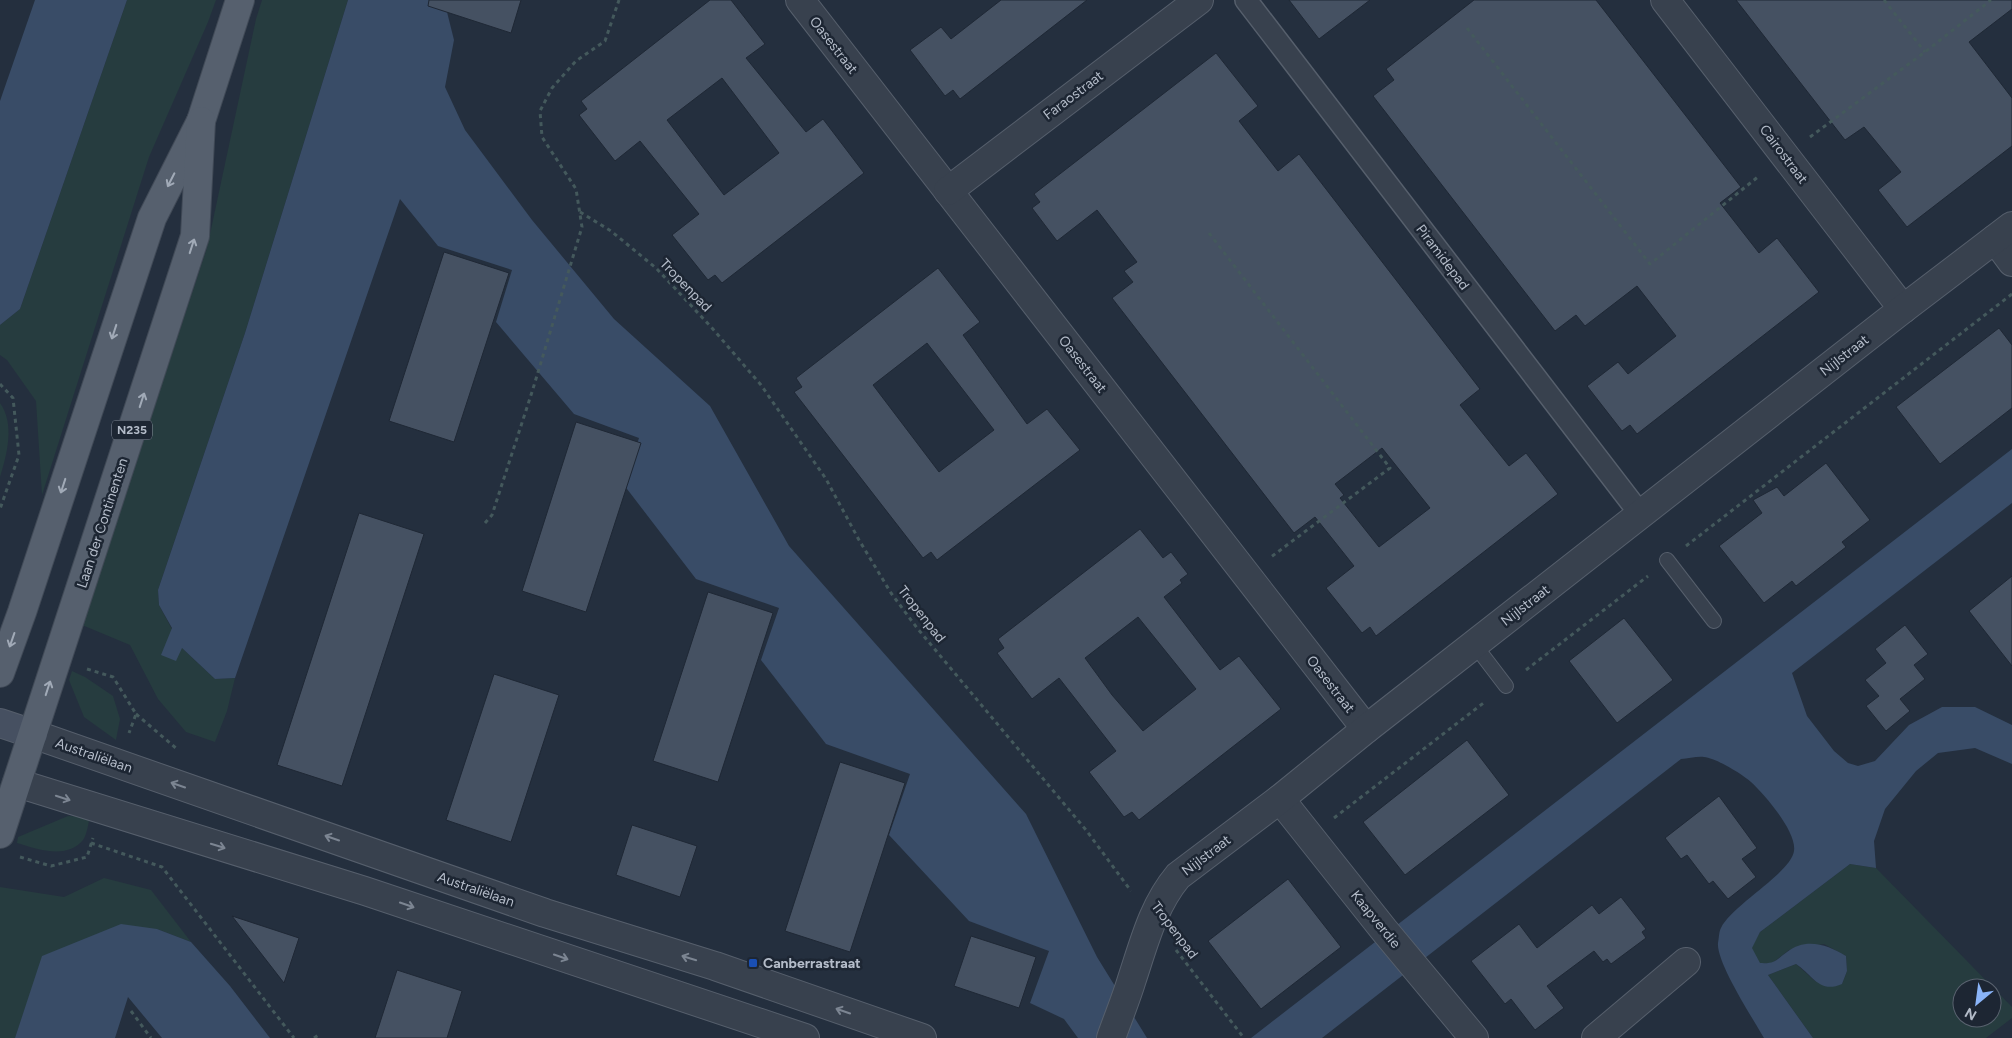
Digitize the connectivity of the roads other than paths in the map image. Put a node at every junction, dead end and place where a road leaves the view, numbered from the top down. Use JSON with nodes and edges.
{"nodes":[{"id":1,"x":240,"y":0,"type":"edge"},
{"id":2,"x":800,"y":0,"type":"edge"},
{"id":3,"x":1199,"y":0,"type":"edge"},
{"id":4,"x":1246,"y":0,"type":"edge"},
{"id":5,"x":1666,"y":0,"type":"edge"},
{"id":6,"x":201,"y":121,"type":"junction"},
{"id":7,"x":948,"y":191,"type":"junction"},
{"id":8,"x":2003,"y":233,"type":"edge"},
{"id":9,"x":2012,"y":262,"type":"edge"},
{"id":10,"x":1903,"y":309,"type":"junction"},
{"id":11,"x":1641,"y":515,"type":"junction"},
{"id":12,"x":1668,"y":560,"type":"dead end"},
{"id":13,"x":1714,"y":621,"type":"dead end"},
{"id":14,"x":1474,"y":644,"type":"junction"},
{"id":15,"x":0,"y":673,"type":"edge"},
{"id":16,"x":1506,"y":686,"type":"dead end"},
{"id":17,"x":0,"y":723,"type":"edge"},
{"id":18,"x":1366,"y":729,"type":"junction"},
{"id":19,"x":32,"y":734,"type":"junction"},
{"id":20,"x":8,"y":780,"type":"edge"},
{"id":21,"x":1280,"y":799,"type":"junction"},
{"id":22,"x":0,"y":834,"type":"edge"},
{"id":23,"x":378,"y":854,"type":"junction"},
{"id":24,"x":365,"y":891,"type":"junction"},
{"id":25,"x":545,"y":913,"type":"junction"},
{"id":26,"x":534,"y":948,"type":"junction"},
{"id":27,"x":1686,"y":962,"type":"dead end"},
{"id":28,"x":715,"y":966,"type":"junction"},
{"id":29,"x":702,"y":1004,"type":"junction"},
{"id":30,"x":881,"y":1032,"type":"edge"},
{"id":31,"x":805,"y":1038,"type":"edge"},
{"id":32,"x":922,"y":1038,"type":"edge"},
{"id":33,"x":1111,"y":1038,"type":"edge"},
{"id":34,"x":1474,"y":1038,"type":"edge"},
{"id":35,"x":1596,"y":1038,"type":"edge"}],
"edges":[{"from":1,"to":6,"type":"main road","name":"Laan der Continenten","number":"N235"},
{"from":2,"to":7,"type":"street","name":"Oasestraat"},
{"from":3,"to":7,"type":"street","name":"Faraostraat"},
{"from":4,"to":11,"type":"street","name":"Piramidepad"},
{"from":5,"to":10,"type":"street","name":"Cairostraat"},
{"from":6,"to":15,"type":"main road","name":"Laan der Continenten","number":"N235","one_way":true},
{"from":19,"to":6,"type":"main road","name":"Laan der Continenten","number":"N235","one_way":true},
{"from":7,"to":18,"type":"street","name":"Oasestraat"},
{"from":8,"to":9,"type":"street"},
{"from":8,"to":10,"type":"street","name":"Nijlstraat"},
{"from":10,"to":11,"type":"street","name":"Nijlstraat"},
{"from":11,"to":14,"type":"street","name":"Nijlstraat"},
{"from":12,"to":13,"type":"lane"},
{"from":14,"to":16,"type":"lane"},
{"from":14,"to":18,"type":"street","name":"Nijlstraat"},
{"from":17,"to":19,"type":"main road"},
{"from":18,"to":21,"type":"street","name":"Nijlstraat"},
{"from":19,"to":20,"type":"main road","name":"Laan der Continenten","number":"N235"},
{"from":23,"to":19,"type":"street","name":"Australiëlaan","one_way":true},
{"from":20,"to":22,"type":"main road","name":"Laan der Continenten","number":"N235"},
{"from":20,"to":24,"type":"street","one_way":true},
{"from":21,"to":33,"type":"street","name":"Nijlstraat"},
{"from":21,"to":34,"type":"street","name":"Kaapverdie"},
{"from":23,"to":24,"type":"street"},
{"from":23,"to":25,"type":"street","name":"Australiëlaan"},
{"from":24,"to":26,"type":"street","one_way":true},
{"from":25,"to":26,"type":"street"},
{"from":28,"to":25,"type":"street","name":"Australiëlaan","one_way":true},
{"from":26,"to":29,"type":"street","one_way":true},
{"from":27,"to":35,"type":"street"},
{"from":28,"to":29,"type":"street"},
{"from":30,"to":28,"type":"street","name":"Australiëlaan","one_way":true},
{"from":29,"to":31,"type":"street"},
{"from":30,"to":32,"type":"street","name":"Australiëlaan"}]}
